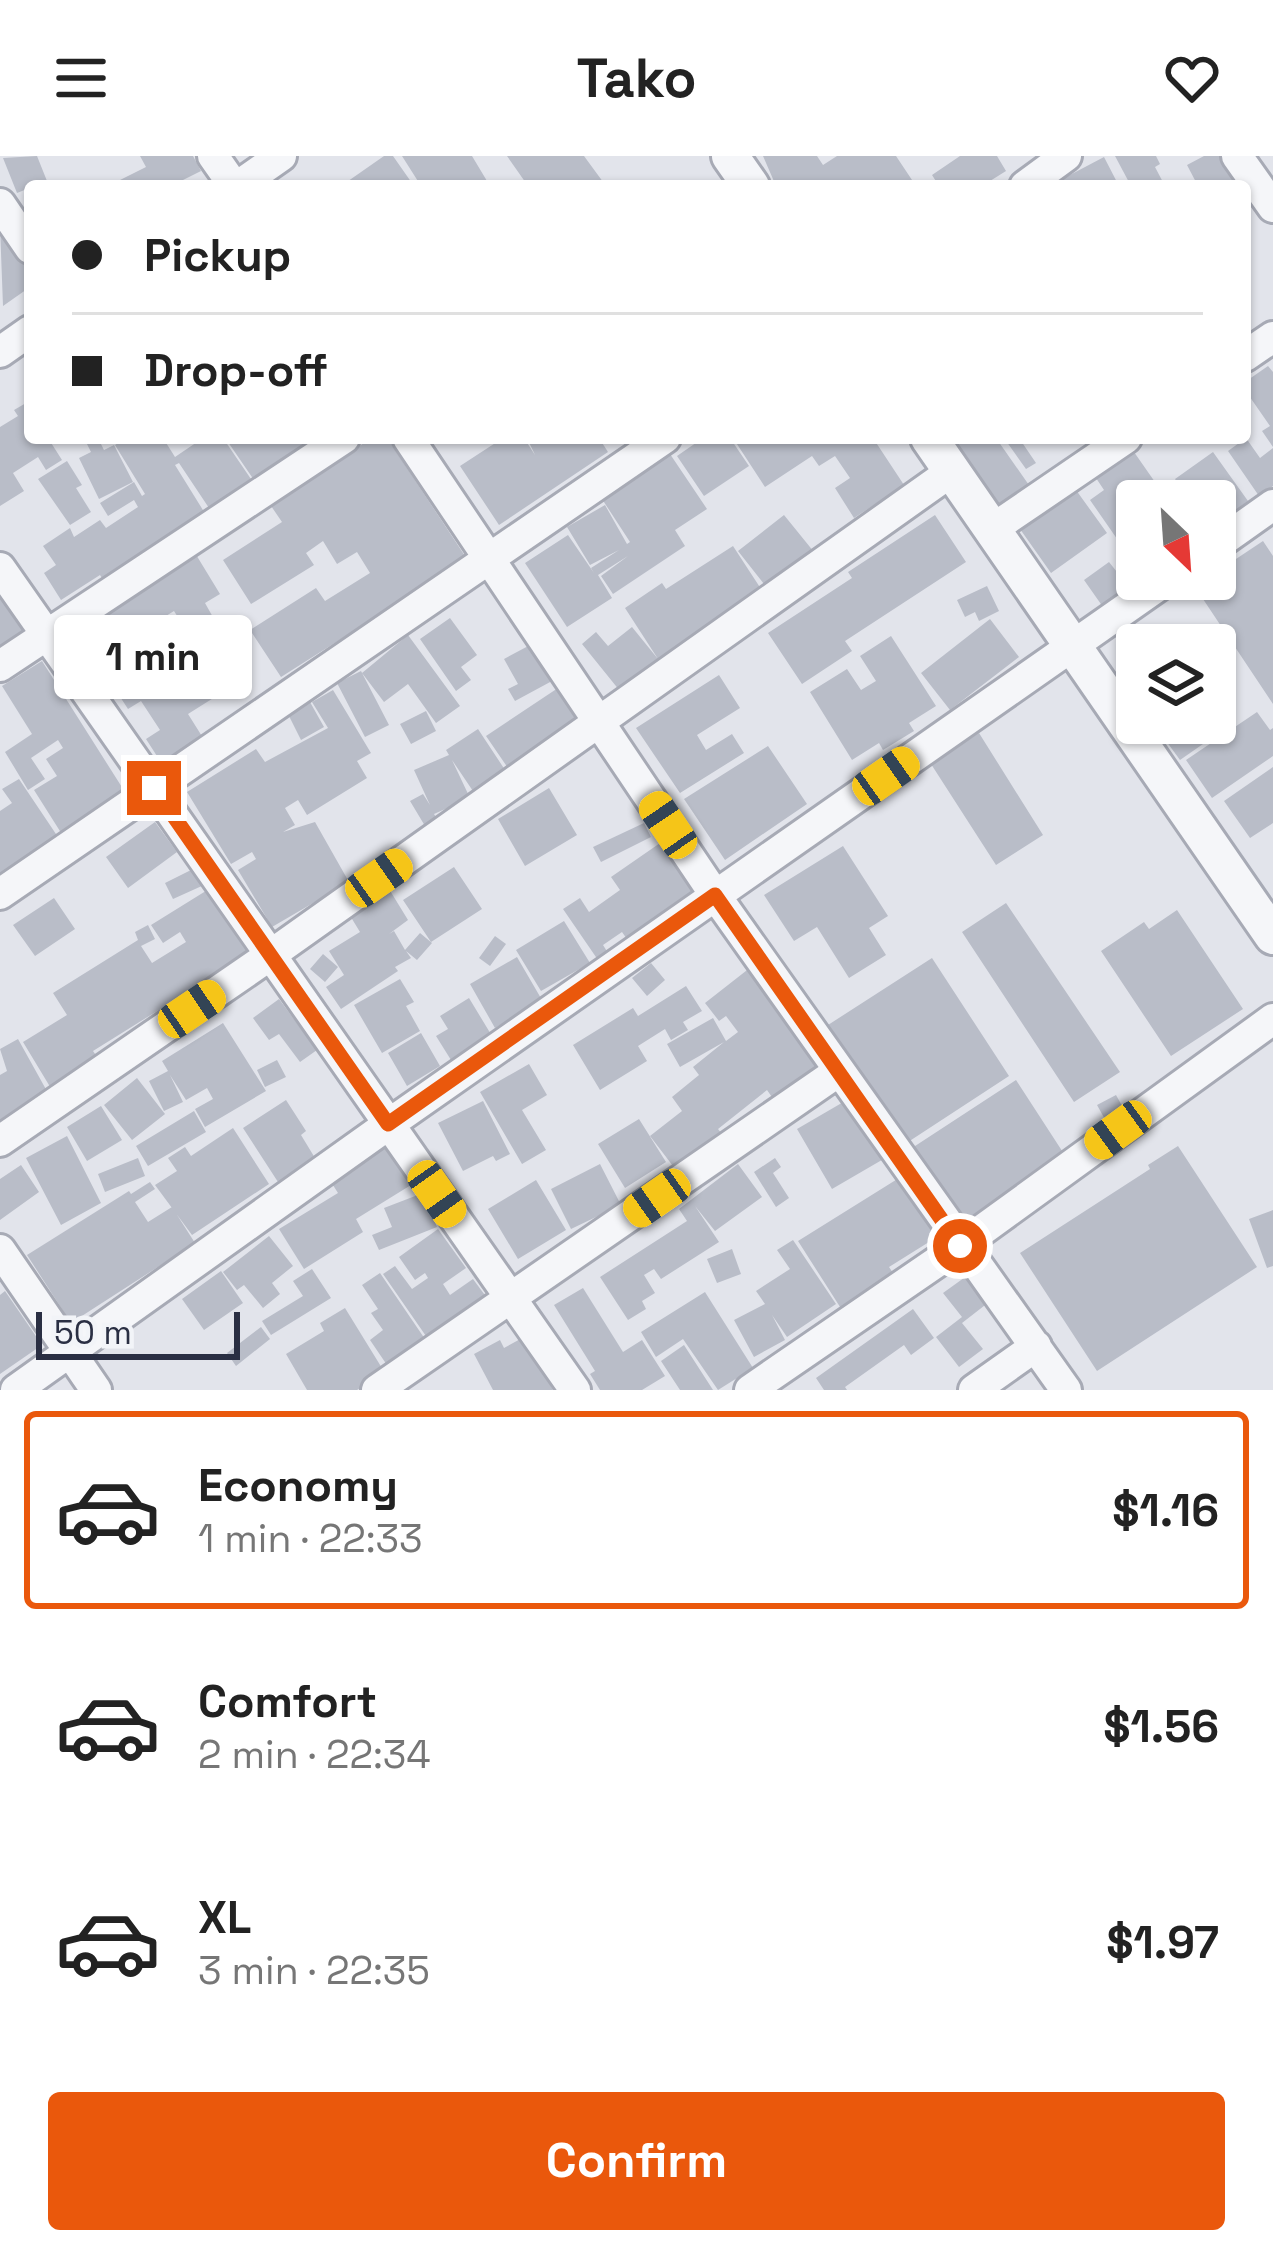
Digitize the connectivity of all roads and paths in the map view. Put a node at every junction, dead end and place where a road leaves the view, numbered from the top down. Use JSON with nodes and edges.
{"nodes":[{"id":1,"x":213,"y":156,"type":"edge"},
{"id":2,"x":281,"y":156,"type":"edge"},
{"id":3,"x":1066,"y":156,"type":"edge"},
{"id":4,"x":1243,"y":158,"type":"edge"},
{"id":5,"x":231,"y":180,"type":"edge"},
{"id":6,"x":245,"y":180,"type":"edge"},
{"id":7,"x":1033,"y":180,"type":"edge"},
{"id":8,"x":1260,"y":200,"type":"edge"},
{"id":9,"x":0,"y":204,"type":"edge"},
{"id":10,"x":24,"y":239,"type":"edge"},
{"id":11,"x":335,"y":444,"type":"edge"},
{"id":12,"x":412,"y":444,"type":"edge"},
{"id":13,"x":655,"y":444,"type":"edge"},
{"id":14,"x":932,"y":444,"type":"edge"},
{"id":15,"x":1117,"y":444,"type":"edge"},
{"id":16,"x":952,"y":471,"type":"junction"},
{"id":17,"x":1273,"y":506,"type":"edge"},
{"id":18,"x":991,"y":530,"type":"junction"},
{"id":19,"x":1236,"y":532,"type":"edge"},
{"id":20,"x":488,"y":557,"type":"junction"},
{"id":21,"x":0,"y":568,"type":"edge"},
{"id":22,"x":1138,"y":600,"type":"edge"},
{"id":23,"x":45,"y":636,"type":"junction"},
{"id":24,"x":1073,"y":646,"type":"junction"},
{"id":25,"x":0,"y":666,"type":"edge"},
{"id":26,"x":597,"y":720,"type":"junction"},
{"id":27,"x":154,"y":788,"type":"junction"},
{"id":28,"x":0,"y":894,"type":"edge"},
{"id":29,"x":715,"y":895,"type":"junction"},
{"id":30,"x":1273,"y":936,"type":"edge"},
{"id":31,"x":269,"y":956,"type":"junction"},
{"id":32,"x":1273,"y":1018,"type":"edge"},
{"id":33,"x":839,"y":1071,"type":"junction"},
{"id":34,"x":388,"y":1124,"type":"junction"},
{"id":35,"x":0,"y":1141,"type":"edge"},
{"id":36,"x":960,"y":1246,"type":"junction"},
{"id":37,"x":0,"y":1250,"type":"edge"},
{"id":38,"x":511,"y":1299,"type":"junction"},
{"id":39,"x":1036,"y":1346,"type":"junction"},
{"id":40,"x":70,"y":1352,"type":"junction"},
{"id":41,"x":16,"y":1390,"type":"edge"},
{"id":42,"x":96,"y":1390,"type":"edge"},
{"id":43,"x":377,"y":1390,"type":"edge"},
{"id":44,"x":575,"y":1390,"type":"edge"},
{"id":45,"x":750,"y":1390,"type":"edge"},
{"id":46,"x":974,"y":1390,"type":"edge"},
{"id":47,"x":1066,"y":1390,"type":"edge"}],
"edges":[{"from":1,"to":5,"type":"street"},
{"from":2,"to":6,"type":"street"},
{"from":3,"to":7,"type":"street"},
{"from":4,"to":8,"type":"street"},
{"from":9,"to":10,"type":"street"},
{"from":11,"to":23,"type":"street"},
{"from":12,"to":20,"type":"street"},
{"from":13,"to":20,"type":"street"},
{"from":14,"to":16,"type":"street"},
{"from":15,"to":18,"type":"street"},
{"from":16,"to":18,"type":"street"},
{"from":16,"to":26,"type":"street"},
{"from":17,"to":19,"type":"street"},
{"from":18,"to":24,"type":"street"},
{"from":20,"to":26,"type":"street"},
{"from":20,"to":27,"type":"street"},
{"from":21,"to":23,"type":"street"},
{"from":22,"to":24,"type":"street"},
{"from":23,"to":25,"type":"street"},
{"from":23,"to":27,"type":"street"},
{"from":24,"to":29,"type":"street"},
{"from":24,"to":30,"type":"street"},
{"from":26,"to":29,"type":"street"},
{"from":26,"to":31,"type":"street"},
{"from":27,"to":28,"type":"street"},
{"from":27,"to":31,"type":"street"},
{"from":29,"to":33,"type":"street"},
{"from":29,"to":34,"type":"street"},
{"from":31,"to":34,"type":"street"},
{"from":31,"to":35,"type":"street"},
{"from":32,"to":36,"type":"street"},
{"from":33,"to":36,"type":"street"},
{"from":33,"to":38,"type":"street"},
{"from":34,"to":38,"type":"street"},
{"from":34,"to":40,"type":"street"},
{"from":36,"to":39,"type":"street"},
{"from":36,"to":45,"type":"street"},
{"from":37,"to":40,"type":"street"},
{"from":38,"to":43,"type":"street"},
{"from":38,"to":44,"type":"street"},
{"from":39,"to":46,"type":"street"},
{"from":39,"to":47,"type":"street"},
{"from":40,"to":41,"type":"street"},
{"from":40,"to":42,"type":"street"}]}
